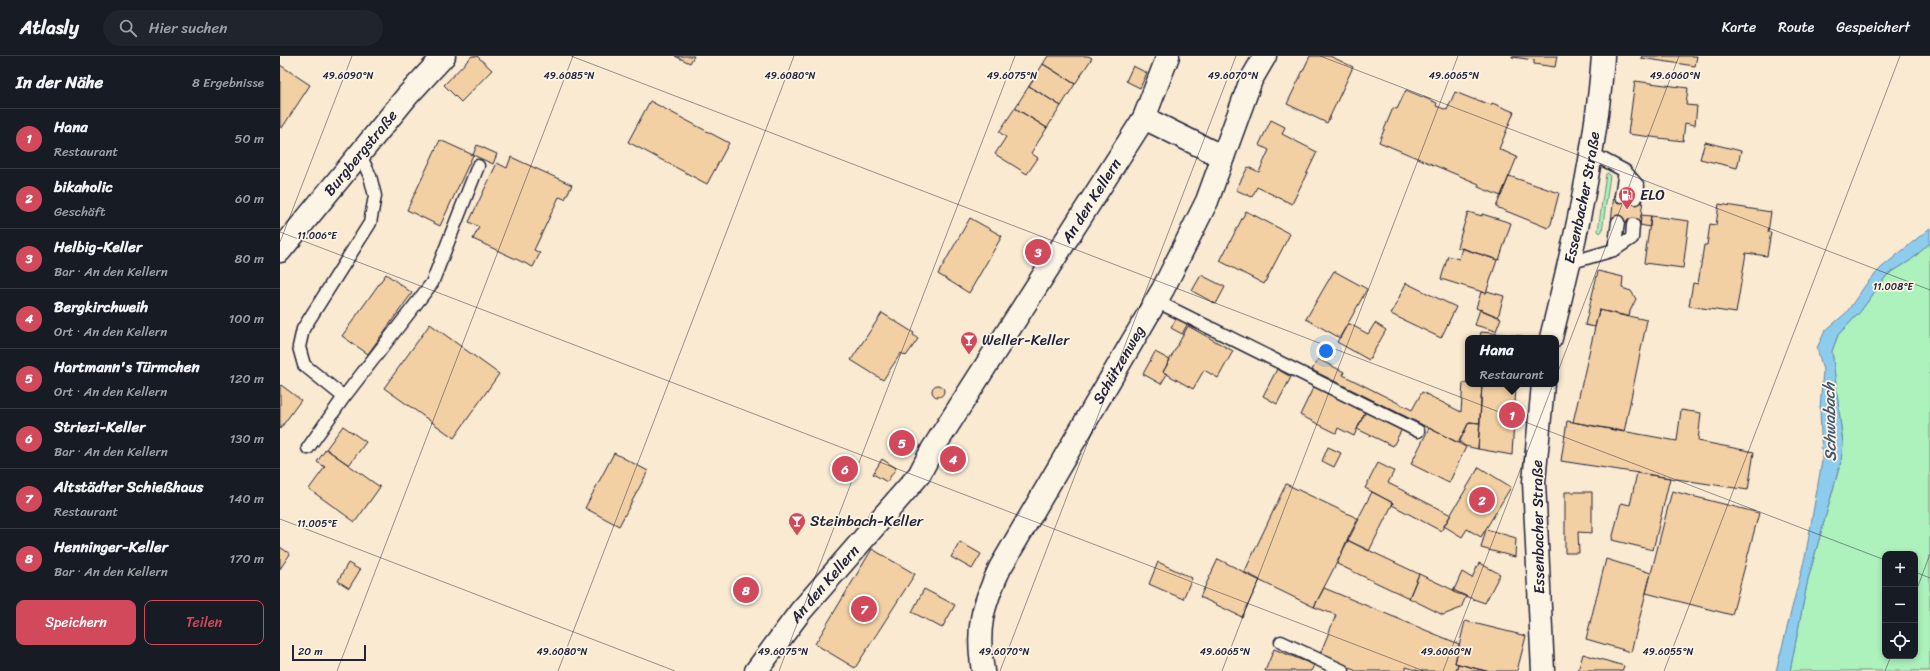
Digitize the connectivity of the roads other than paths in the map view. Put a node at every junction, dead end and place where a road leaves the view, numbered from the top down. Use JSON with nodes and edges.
{"nodes":[{"id":1,"x":444,"y":56,"type":"edge"},
{"id":2,"x":1168,"y":56,"type":"edge"},
{"id":3,"x":1265,"y":56,"type":"edge"},
{"id":4,"x":1603,"y":56,"type":"edge"},
{"id":5,"x":1144,"y":118,"type":"junction"},
{"id":6,"x":1591,"y":153,"type":"junction"},
{"id":7,"x":360,"y":155,"type":"junction"},
{"id":8,"x":1223,"y":157,"type":"junction"},
{"id":9,"x":478,"y":166,"type":"dead end"},
{"id":10,"x":1625,"y":171,"type":"junction"},
{"id":11,"x":1621,"y":196,"type":"dead end"},
{"id":12,"x":1636,"y":198,"type":"dead end"},
{"id":13,"x":1618,"y":222,"type":"dead end"},
{"id":14,"x":1633,"y":225,"type":"dead end"},
{"id":15,"x":1614,"y":250,"type":"junction"},
{"id":16,"x":280,"y":251,"type":"edge"},
{"id":17,"x":1569,"y":263,"type":"junction"},
{"id":18,"x":1156,"y":301,"type":"junction"},
{"id":19,"x":1552,"y":335,"type":"edge"},
{"id":20,"x":1543,"y":387,"type":"edge"},
{"id":21,"x":344,"y":397,"type":"junction"},
{"id":22,"x":1418,"y":431,"type":"dead end"},
{"id":23,"x":308,"y":448,"type":"dead end"},
{"id":24,"x":1281,"y":642,"type":"dead end"},
{"id":25,"x":756,"y":671,"type":"edge"},
{"id":26,"x":983,"y":671,"type":"edge"},
{"id":27,"x":1343,"y":671,"type":"edge"},
{"id":28,"x":1543,"y":671,"type":"edge"}],
"edges":[{"from":1,"to":7,"type":"street","name":"Burgbergstraße"},
{"from":2,"to":5,"type":"street","name":"An den Kellern"},
{"from":3,"to":8,"type":"street","name":"Schützenweg"},
{"from":4,"to":6,"type":"street","name":"Essenbacher Straße"},
{"from":5,"to":8,"type":"street"},
{"from":5,"to":25,"type":"street","name":"An den Kellern"},
{"from":6,"to":10,"type":"lane"},
{"from":6,"to":17,"type":"street","name":"Essenbacher Straße"},
{"from":7,"to":16,"type":"street","name":"Burgbergstraße"},
{"from":7,"to":21,"type":"lane"},
{"from":8,"to":18,"type":"street","name":"Schützenweg"},
{"from":9,"to":21,"type":"lane"},
{"from":10,"to":11,"type":"lane"},
{"from":10,"to":12,"type":"lane"},
{"from":13,"to":15,"type":"lane"},
{"from":14,"to":15,"type":"lane"},
{"from":15,"to":17,"type":"lane"},
{"from":17,"to":19,"type":"street","name":"Essenbacher Straße"},
{"from":18,"to":22,"type":"lane"},
{"from":18,"to":26,"type":"street","name":"Schützenweg"},
{"from":20,"to":28,"type":"street","name":"Essenbacher Straße"},
{"from":21,"to":23,"type":"lane"},
{"from":24,"to":27,"type":"lane"}]}
